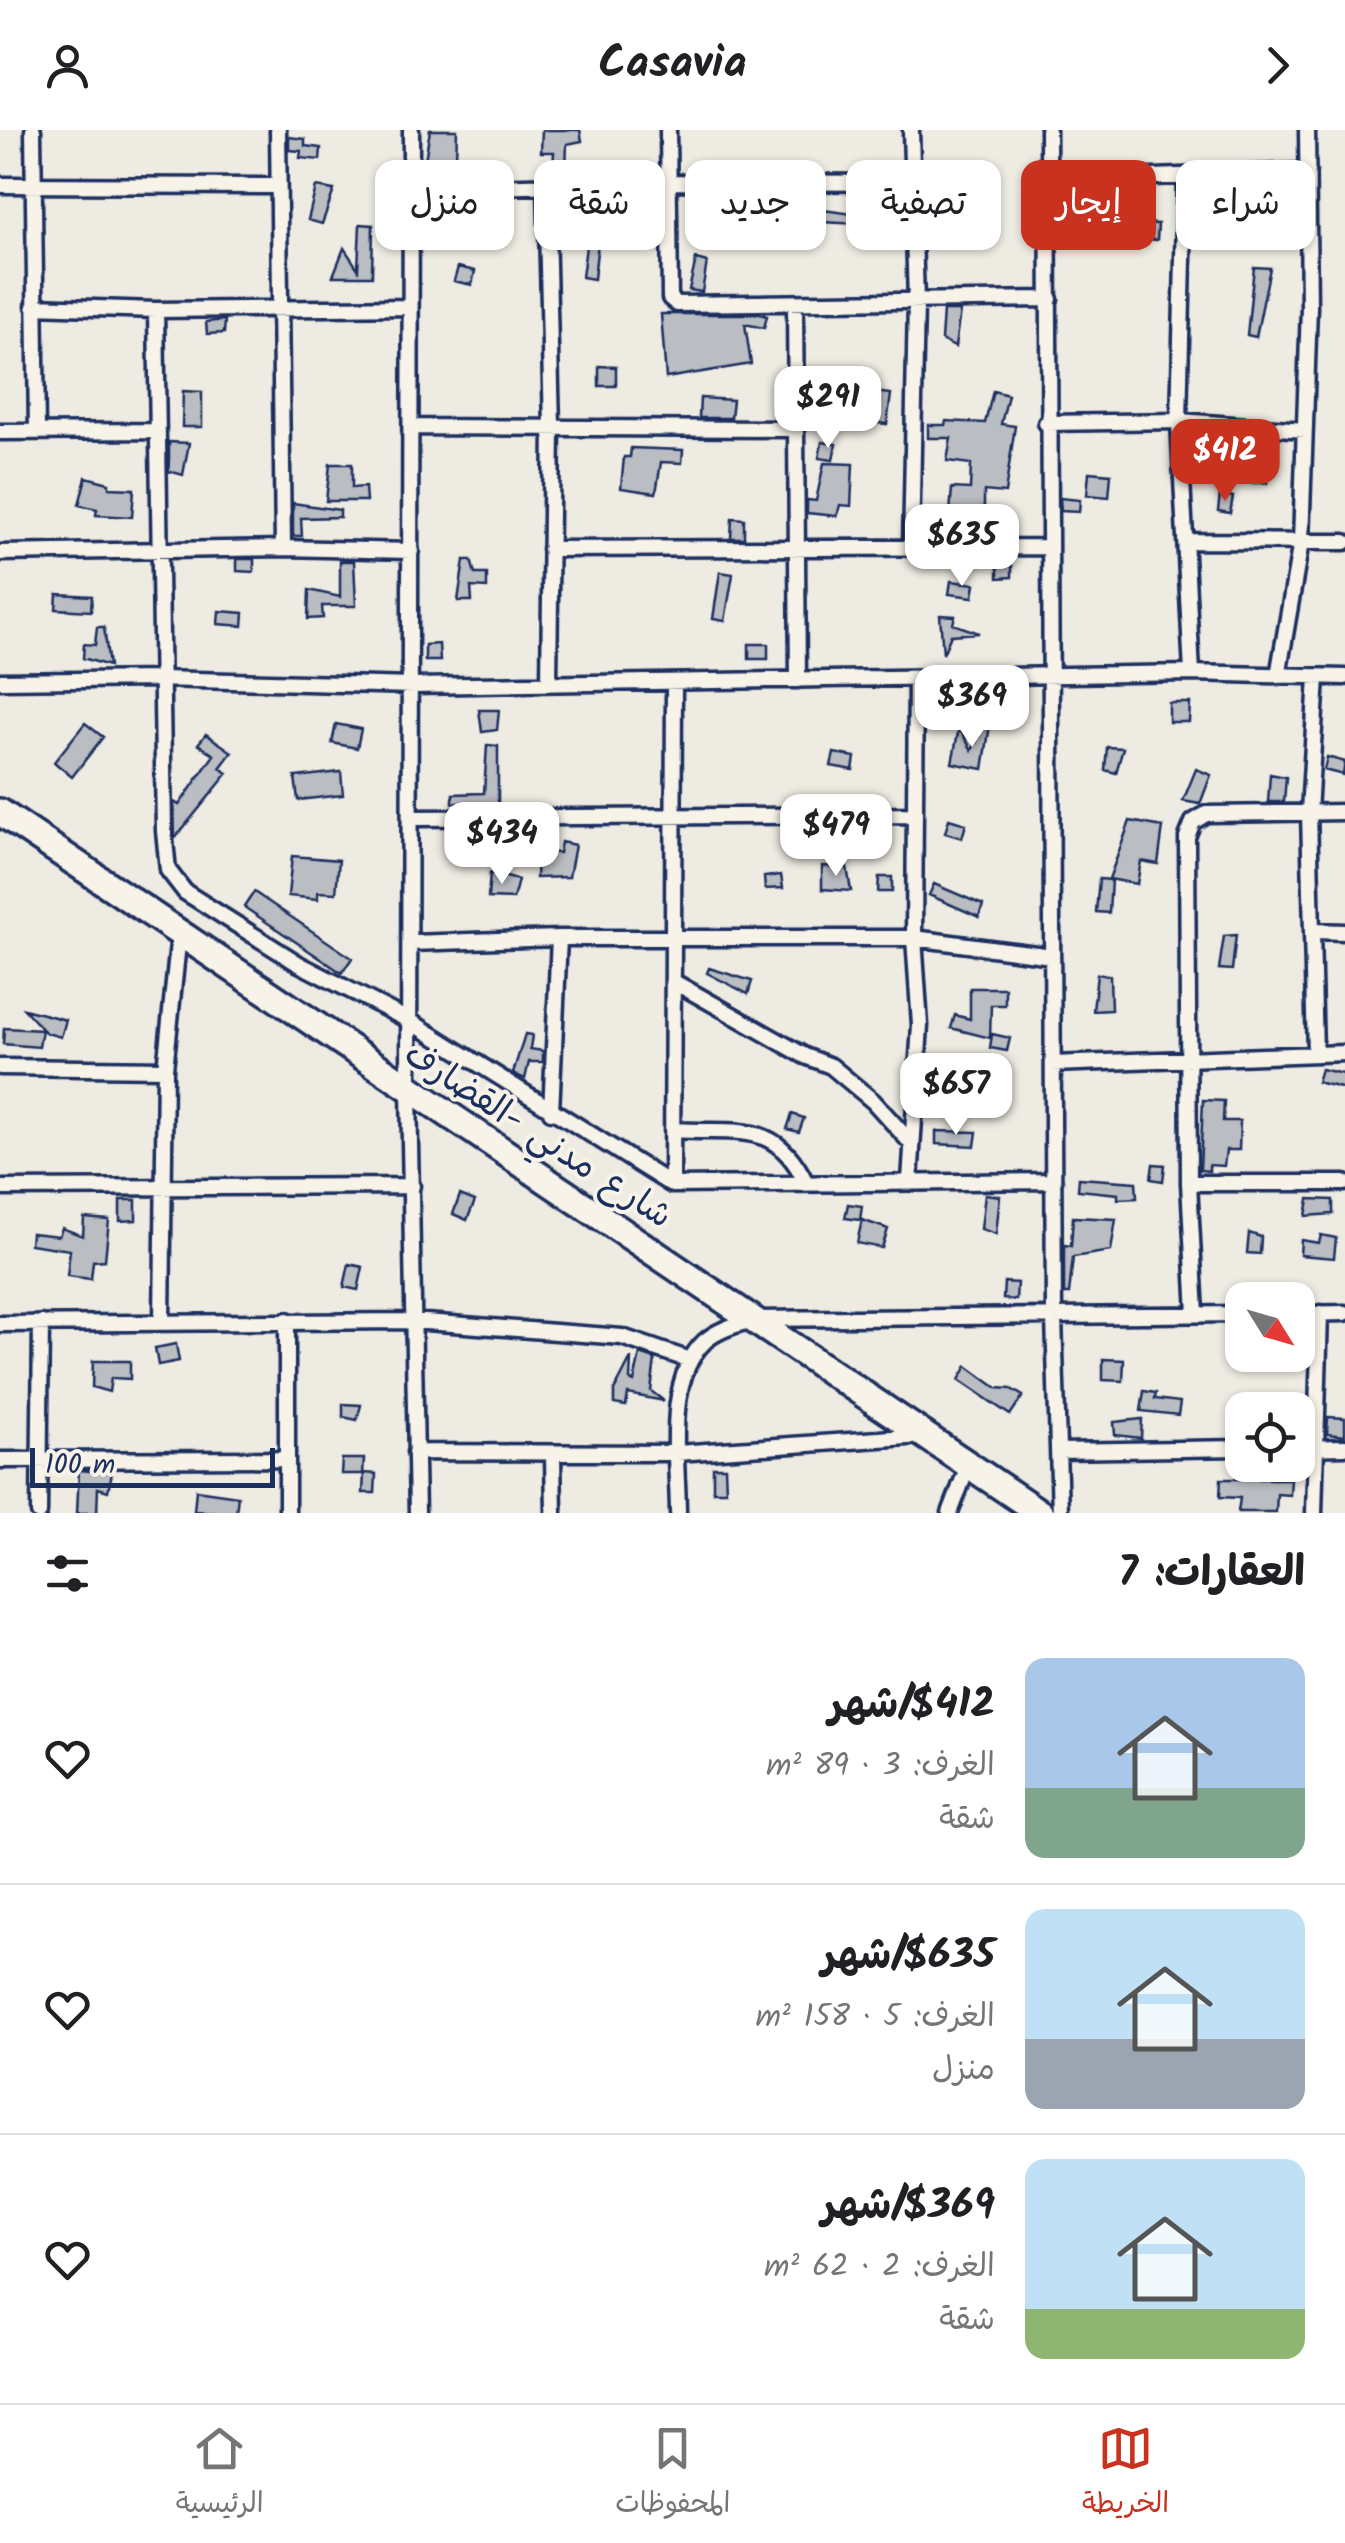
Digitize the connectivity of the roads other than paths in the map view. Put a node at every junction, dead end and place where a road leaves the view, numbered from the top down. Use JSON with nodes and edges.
{"nodes":[{"id":1,"x":33,"y":130,"type":"edge"},
{"id":2,"x":278,"y":130,"type":"edge"},
{"id":3,"x":411,"y":130,"type":"edge"},
{"id":4,"x":668,"y":130,"type":"edge"},
{"id":5,"x":911,"y":130,"type":"edge"},
{"id":6,"x":1048,"y":130,"type":"edge"},
{"id":7,"x":1308,"y":130,"type":"edge"},
{"id":8,"x":410,"y":160,"type":"edge"},
{"id":9,"x":911,"y":160,"type":"edge"},
{"id":10,"x":1049,"y":160,"type":"edge"},
{"id":11,"x":1308,"y":160,"type":"edge"},
{"id":12,"x":665,"y":182,"type":"edge"},
{"id":13,"x":668,"y":182,"type":"junction"},
{"id":14,"x":846,"y":183,"type":"edge"},
{"id":15,"x":0,"y":184,"type":"edge"},
{"id":16,"x":32,"y":184,"type":"junction"},
{"id":17,"x":277,"y":186,"type":"junction"},
{"id":18,"x":409,"y":250,"type":"edge"},
{"id":19,"x":548,"y":250,"type":"edge"},
{"id":20,"x":914,"y":250,"type":"edge"},
{"id":21,"x":1050,"y":250,"type":"edge"},
{"id":22,"x":1184,"y":250,"type":"edge"},
{"id":23,"x":1307,"y":250,"type":"edge"},
{"id":24,"x":1050,"y":299,"type":"junction"},
{"id":25,"x":916,"y":302,"type":"junction"},
{"id":26,"x":795,"y":305,"type":"junction"},
{"id":27,"x":34,"y":306,"type":"junction"},
{"id":28,"x":409,"y":307,"type":"junction"},
{"id":29,"x":278,"y":308,"type":"junction"},
{"id":30,"x":156,"y":310,"type":"junction"},
{"id":31,"x":1180,"y":421,"type":"junction"},
{"id":32,"x":1046,"y":423,"type":"junction"},
{"id":33,"x":411,"y":427,"type":"junction"},
{"id":34,"x":552,"y":427,"type":"junction"},
{"id":35,"x":793,"y":428,"type":"junction"},
{"id":36,"x":1305,"y":430,"type":"junction"},
{"id":37,"x":37,"y":431,"type":"junction"},
{"id":38,"x":157,"y":431,"type":"junction"},
{"id":39,"x":0,"y":432,"type":"edge"},
{"id":40,"x":1185,"y":541,"type":"junction"},
{"id":41,"x":1301,"y":542,"type":"junction"},
{"id":42,"x":1345,"y":542,"type":"edge"},
{"id":43,"x":1048,"y":546,"type":"junction"},
{"id":44,"x":283,"y":548,"type":"junction"},
{"id":45,"x":911,"y":548,"type":"junction"},
{"id":46,"x":160,"y":549,"type":"junction"},
{"id":47,"x":550,"y":549,"type":"junction"},
{"id":48,"x":796,"y":550,"type":"junction"},
{"id":49,"x":411,"y":552,"type":"junction"},
{"id":50,"x":0,"y":554,"type":"edge"},
{"id":51,"x":1192,"y":673,"type":"junction"},
{"id":52,"x":1050,"y":676,"type":"junction"},
{"id":53,"x":1278,"y":676,"type":"junction"},
{"id":54,"x":1317,"y":677,"type":"junction"},
{"id":55,"x":1345,"y":677,"type":"edge"},
{"id":56,"x":160,"y":679,"type":"junction"},
{"id":57,"x":798,"y":680,"type":"junction"},
{"id":58,"x":916,"y":680,"type":"junction"},
{"id":59,"x":0,"y":681,"type":"edge"},
{"id":60,"x":549,"y":683,"type":"junction"},
{"id":61,"x":674,"y":684,"type":"junction"},
{"id":62,"x":413,"y":686,"type":"junction"},
{"id":63,"x":0,"y":812,"type":"edge"},
{"id":64,"x":1310,"y":812,"type":"junction"},
{"id":65,"x":1345,"y":812,"type":"edge"},
{"id":66,"x":915,"y":815,"type":"junction"},
{"id":67,"x":676,"y":816,"type":"junction"},
{"id":68,"x":413,"y":818,"type":"junction"},
{"id":69,"x":1314,"y":931,"type":"junction"},
{"id":70,"x":1345,"y":932,"type":"edge"},
{"id":71,"x":179,"y":934,"type":"junction"},
{"id":72,"x":558,"y":938,"type":"junction"},
{"id":73,"x":914,"y":938,"type":"junction"},
{"id":74,"x":674,"y":940,"type":"junction"},
{"id":75,"x":411,"y":943,"type":"junction"},
{"id":76,"x":1052,"y":956,"type":"junction"},
{"id":77,"x":676,"y":983,"type":"junction"},
{"id":78,"x":410,"y":1021,"type":"junction"},
{"id":79,"x":1315,"y":1052,"type":"junction"},
{"id":80,"x":1345,"y":1053,"type":"edge"},
{"id":81,"x":1188,"y":1059,"type":"junction"},
{"id":82,"x":1053,"y":1064,"type":"junction"},
{"id":83,"x":0,"y":1067,"type":"edge"},
{"id":84,"x":165,"y":1069,"type":"junction"},
{"id":85,"x":410,"y":1090,"type":"junction"},
{"id":86,"x":551,"y":1112,"type":"junction"},
{"id":87,"x":675,"y":1130,"type":"junction"},
{"id":88,"x":912,"y":1144,"type":"junction"},
{"id":89,"x":910,"y":1181,"type":"junction"},
{"id":90,"x":1054,"y":1181,"type":"junction"},
{"id":91,"x":806,"y":1183,"type":"junction"},
{"id":92,"x":1189,"y":1183,"type":"junction"},
{"id":93,"x":1345,"y":1183,"type":"edge"},
{"id":94,"x":160,"y":1185,"type":"junction"},
{"id":95,"x":672,"y":1185,"type":"junction"},
{"id":96,"x":412,"y":1186,"type":"junction"},
{"id":97,"x":0,"y":1188,"type":"edge"},
{"id":98,"x":1345,"y":1313,"type":"edge"},
{"id":99,"x":1196,"y":1314,"type":"junction"},
{"id":100,"x":1225,"y":1314,"type":"edge"},
{"id":101,"x":1315,"y":1314,"type":"edge"},
{"id":102,"x":1320,"y":1314,"type":"junction"},
{"id":103,"x":1054,"y":1318,"type":"junction"},
{"id":104,"x":754,"y":1319,"type":"junction"},
{"id":105,"x":286,"y":1320,"type":"junction"},
{"id":106,"x":412,"y":1321,"type":"junction"},
{"id":107,"x":162,"y":1323,"type":"junction"},
{"id":108,"x":0,"y":1324,"type":"edge"},
{"id":109,"x":41,"y":1324,"type":"junction"},
{"id":110,"x":690,"y":1360,"type":"junction"},
{"id":111,"x":1311,"y":1392,"type":"edge"},
{"id":112,"x":923,"y":1436,"type":"junction"},
{"id":113,"x":1315,"y":1447,"type":"edge"},
{"id":114,"x":1345,"y":1447,"type":"edge"},
{"id":115,"x":1225,"y":1448,"type":"edge"},
{"id":116,"x":1058,"y":1451,"type":"junction"},
{"id":117,"x":414,"y":1452,"type":"junction"},
{"id":118,"x":677,"y":1453,"type":"junction"},
{"id":119,"x":553,"y":1454,"type":"junction"},
{"id":120,"x":288,"y":1459,"type":"junction"},
{"id":121,"x":0,"y":1460,"type":"edge"},
{"id":122,"x":37,"y":1461,"type":"junction"},
{"id":123,"x":969,"y":1464,"type":"junction"},
{"id":124,"x":1310,"y":1482,"type":"edge"},
{"id":125,"x":39,"y":1513,"type":"edge"},
{"id":126,"x":286,"y":1513,"type":"edge"},
{"id":127,"x":417,"y":1513,"type":"edge"},
{"id":128,"x":554,"y":1513,"type":"edge"},
{"id":129,"x":678,"y":1513,"type":"edge"},
{"id":130,"x":950,"y":1513,"type":"edge"},
{"id":131,"x":1040,"y":1513,"type":"edge"},
{"id":132,"x":1060,"y":1513,"type":"edge"},
{"id":133,"x":1314,"y":1513,"type":"edge"}],
"edges":[{"from":1,"to":16,"type":"street"},
{"from":2,"to":17,"type":"street"},
{"from":3,"to":8,"type":"street"},
{"from":4,"to":13,"type":"street"},
{"from":5,"to":9,"type":"street"},
{"from":6,"to":10,"type":"street"},
{"from":7,"to":11,"type":"street"},
{"from":12,"to":13,"type":"street"},
{"from":13,"to":14,"type":"street"},
{"from":13,"to":26,"type":"street"},
{"from":15,"to":16,"type":"street"},
{"from":16,"to":17,"type":"street"},
{"from":16,"to":27,"type":"street"},
{"from":17,"to":29,"type":"street"},
{"from":18,"to":28,"type":"street"},
{"from":19,"to":34,"type":"street"},
{"from":20,"to":25,"type":"street"},
{"from":21,"to":24,"type":"street"},
{"from":22,"to":31,"type":"street"},
{"from":23,"to":36,"type":"street"},
{"from":24,"to":25,"type":"street"},
{"from":24,"to":32,"type":"street"},
{"from":25,"to":26,"type":"street"},
{"from":25,"to":45,"type":"street"},
{"from":26,"to":35,"type":"street"},
{"from":27,"to":30,"type":"street"},
{"from":27,"to":37,"type":"street"},
{"from":28,"to":29,"type":"street"},
{"from":28,"to":33,"type":"street"},
{"from":29,"to":30,"type":"street"},
{"from":29,"to":44,"type":"street"},
{"from":30,"to":38,"type":"street"},
{"from":31,"to":32,"type":"street"},
{"from":31,"to":36,"type":"street"},
{"from":31,"to":40,"type":"street"},
{"from":32,"to":43,"type":"street"},
{"from":33,"to":34,"type":"street"},
{"from":33,"to":49,"type":"street"},
{"from":34,"to":35,"type":"street"},
{"from":34,"to":47,"type":"street"},
{"from":35,"to":48,"type":"street"},
{"from":36,"to":41,"type":"street"},
{"from":37,"to":38,"type":"street"},
{"from":37,"to":39,"type":"street"},
{"from":38,"to":46,"type":"street"},
{"from":40,"to":41,"type":"street"},
{"from":40,"to":51,"type":"street"},
{"from":41,"to":42,"type":"street"},
{"from":41,"to":53,"type":"street"},
{"from":43,"to":45,"type":"street"},
{"from":43,"to":52,"type":"street"},
{"from":44,"to":46,"type":"street"},
{"from":44,"to":49,"type":"street"},
{"from":45,"to":48,"type":"street"},
{"from":46,"to":50,"type":"street"},
{"from":46,"to":56,"type":"street"},
{"from":47,"to":48,"type":"street"},
{"from":47,"to":60,"type":"street"},
{"from":48,"to":57,"type":"street"},
{"from":49,"to":62,"type":"street"},
{"from":51,"to":52,"type":"street"},
{"from":51,"to":53,"type":"street"},
{"from":52,"to":58,"type":"street"},
{"from":52,"to":76,"type":"street"},
{"from":53,"to":54,"type":"street"},
{"from":54,"to":55,"type":"street"},
{"from":54,"to":64,"type":"street"},
{"from":56,"to":59,"type":"street"},
{"from":56,"to":62,"type":"street"},
{"from":56,"to":78,"type":"street"},
{"from":57,"to":58,"type":"street"},
{"from":57,"to":61,"type":"street"},
{"from":58,"to":66,"type":"street"},
{"from":60,"to":61,"type":"street"},
{"from":60,"to":62,"type":"street"},
{"from":61,"to":67,"type":"street"},
{"from":62,"to":68,"type":"street"},
{"from":63,"to":71,"type":"highway","name":"شارع مدني -القضارف"},
{"from":64,"to":65,"type":"street"},
{"from":64,"to":69,"type":"street"},
{"from":64,"to":81,"type":"street"},
{"from":66,"to":67,"type":"street"},
{"from":66,"to":73,"type":"street"},
{"from":67,"to":68,"type":"street"},
{"from":67,"to":74,"type":"street"},
{"from":68,"to":75,"type":"street"},
{"from":69,"to":70,"type":"street"},
{"from":69,"to":79,"type":"street"},
{"from":71,"to":84,"type":"street"},
{"from":71,"to":85,"type":"highway","name":"شارع مدني -القضارف"},
{"from":72,"to":74,"type":"street"},
{"from":72,"to":75,"type":"street"},
{"from":72,"to":86,"type":"street"},
{"from":73,"to":74,"type":"street"},
{"from":73,"to":76,"type":"street"},
{"from":73,"to":88,"type":"street"},
{"from":74,"to":77,"type":"street"},
{"from":75,"to":78,"type":"street"},
{"from":76,"to":82,"type":"street"},
{"from":77,"to":87,"type":"street"},
{"from":77,"to":88,"type":"street"},
{"from":78,"to":85,"type":"street"},
{"from":78,"to":86,"type":"street"},
{"from":79,"to":80,"type":"street"},
{"from":79,"to":81,"type":"street"},
{"from":81,"to":82,"type":"street"},
{"from":81,"to":92,"type":"street"},
{"from":82,"to":90,"type":"street"},
{"from":83,"to":84,"type":"street"},
{"from":84,"to":94,"type":"street"},
{"from":85,"to":96,"type":"street"},
{"from":85,"to":104,"type":"highway","name":"شارع مدني -القضارف"},
{"from":86,"to":95,"type":"street"},
{"from":87,"to":91,"type":"street"},
{"from":87,"to":95,"type":"street"},
{"from":88,"to":89,"type":"street"},
{"from":89,"to":90,"type":"street"},
{"from":89,"to":91,"type":"street"},
{"from":90,"to":103,"type":"street"},
{"from":91,"to":95,"type":"street"},
{"from":92,"to":93,"type":"street"},
{"from":92,"to":99,"type":"street"},
{"from":94,"to":96,"type":"street"},
{"from":94,"to":97,"type":"street"},
{"from":94,"to":107,"type":"street"},
{"from":96,"to":106,"type":"street"},
{"from":98,"to":102,"type":"street"},
{"from":99,"to":100,"type":"street"},
{"from":99,"to":103,"type":"street"},
{"from":101,"to":102,"type":"street"},
{"from":102,"to":111,"type":"street"},
{"from":103,"to":104,"type":"street"},
{"from":103,"to":116,"type":"street"},
{"from":104,"to":110,"type":"street"},
{"from":104,"to":112,"type":"highway","name":"شارع مدني -القضارف"},
{"from":105,"to":106,"type":"street"},
{"from":105,"to":107,"type":"street"},
{"from":105,"to":120,"type":"street"},
{"from":106,"to":110,"type":"street"},
{"from":106,"to":117,"type":"street"},
{"from":107,"to":109,"type":"street"},
{"from":108,"to":109,"type":"street"},
{"from":109,"to":122,"type":"street"},
{"from":110,"to":118,"type":"street"},
{"from":112,"to":118,"type":"street"},
{"from":112,"to":123,"type":"highway","name":"شارع مدني -القضارف"},
{"from":113,"to":114,"type":"street"},
{"from":115,"to":116,"type":"street"},
{"from":116,"to":132,"type":"street"},
{"from":117,"to":119,"type":"street"},
{"from":117,"to":127,"type":"street"},
{"from":118,"to":119,"type":"street"},
{"from":118,"to":129,"type":"street"},
{"from":119,"to":128,"type":"street"},
{"from":120,"to":122,"type":"street"},
{"from":120,"to":126,"type":"street"},
{"from":121,"to":122,"type":"street"},
{"from":122,"to":125,"type":"street"},
{"from":123,"to":130,"type":"street"},
{"from":123,"to":131,"type":"highway","name":"شارع مدني -القضارف"},
{"from":124,"to":133,"type":"street"}]}
